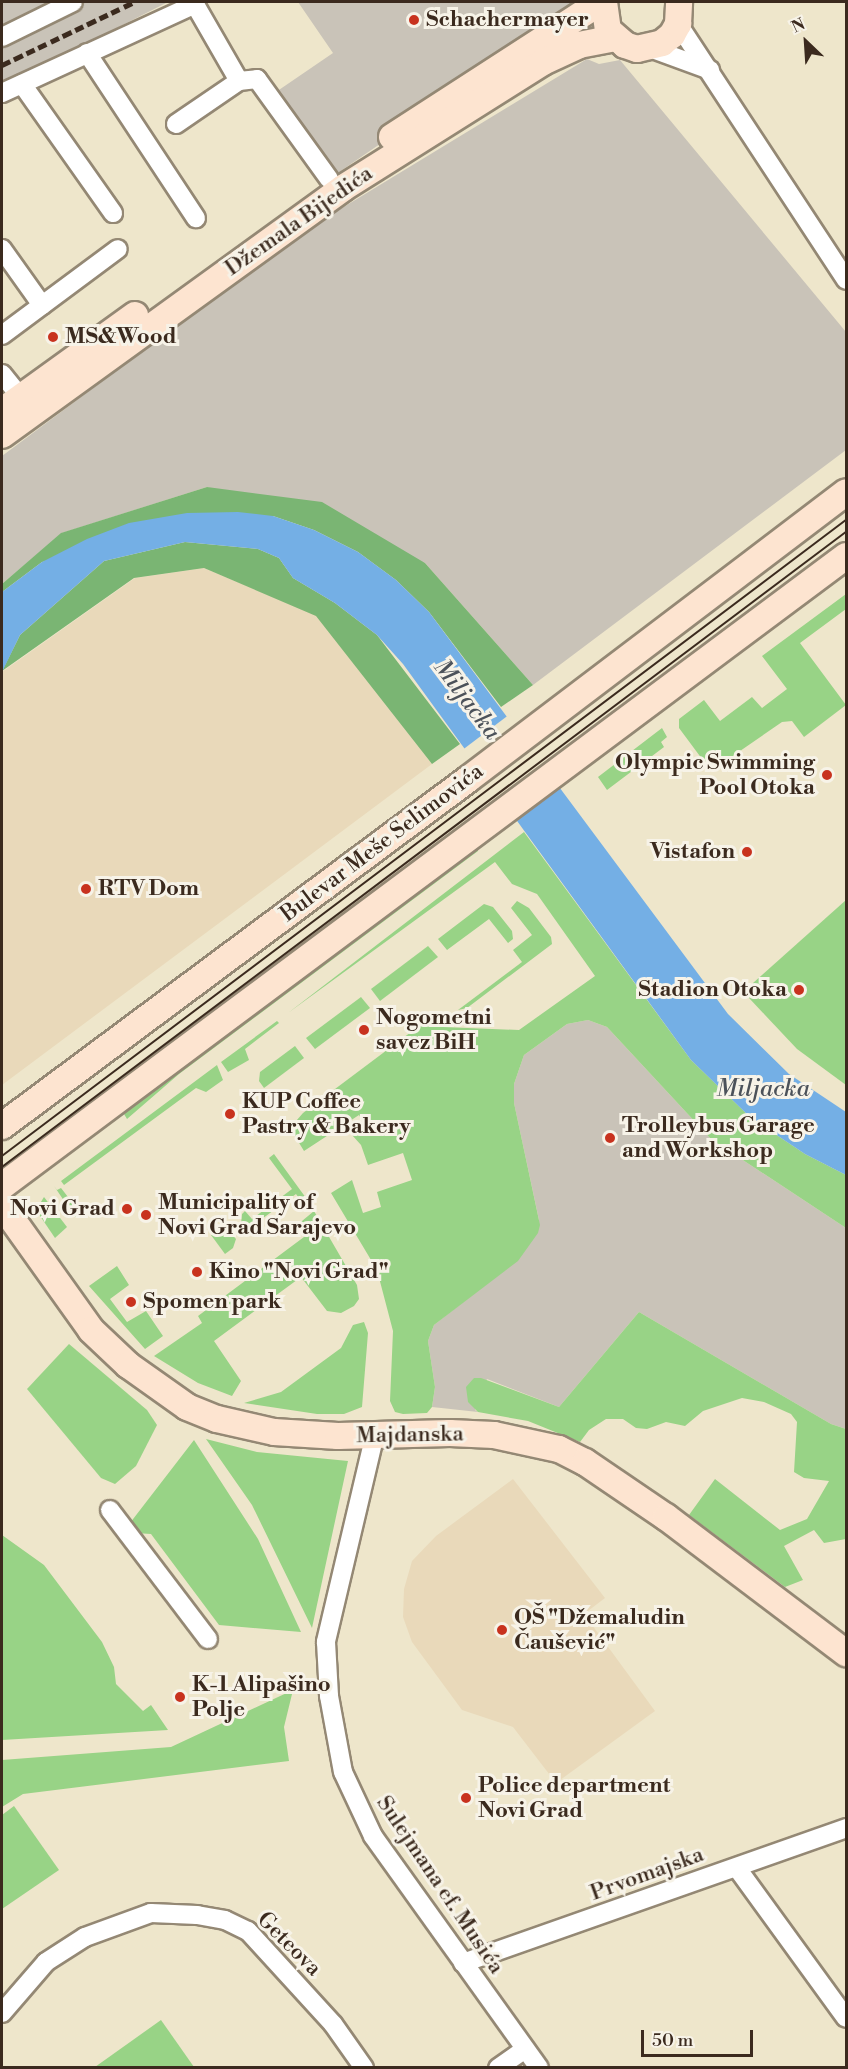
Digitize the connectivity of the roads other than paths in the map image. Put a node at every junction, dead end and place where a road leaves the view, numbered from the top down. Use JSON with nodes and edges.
{"nodes":[{"id":1,"x":73,"y":2,"type":"edge"},
{"id":2,"x":597,"y":3,"type":"edge"},
{"id":3,"x":679,"y":13,"type":"edge"},
{"id":4,"x":2,"y":37,"type":"edge"},
{"id":5,"x":614,"y":38,"type":"junction"},
{"id":6,"x":650,"y":48,"type":"junction"},
{"id":7,"x":87,"y":53,"type":"junction"},
{"id":8,"x":710,"y":70,"type":"junction"},
{"id":9,"x":239,"y":81,"type":"junction"},
{"id":10,"x":22,"y":84,"type":"junction"},
{"id":11,"x":2,"y":93,"type":"edge"},
{"id":12,"x":176,"y":124,"type":"dead end"},
{"id":13,"x":329,"y":179,"type":"junction"},
{"id":14,"x":113,"y":213,"type":"dead end"},
{"id":15,"x":196,"y":218,"type":"dead end"},
{"id":16,"x":2,"y":249,"type":"edge"},
{"id":17,"x":118,"y":249,"type":"dead end"},
{"id":18,"x":846,"y":280,"type":"edge"},
{"id":19,"x":42,"y":305,"type":"junction"},
{"id":20,"x":2,"y":335,"type":"edge"},
{"id":21,"x":2,"y":374,"type":"edge"},
{"id":22,"x":18,"y":406,"type":"edge"},
{"id":23,"x":2,"y":435,"type":"edge"},
{"id":24,"x":846,"y":492,"type":"edge"},
{"id":25,"x":846,"y":556,"type":"edge"},
{"id":26,"x":2,"y":1126,"type":"edge"},
{"id":27,"x":2,"y":1186,"type":"edge"},
{"id":28,"x":2,"y":1205,"type":"edge"},
{"id":29,"x":375,"y":1434,"type":"junction"},
{"id":30,"x":110,"y":1510,"type":"dead end"},
{"id":31,"x":208,"y":1639,"type":"dead end"},
{"id":32,"x":846,"y":1653,"type":"edge"},
{"id":33,"x":846,"y":1828,"type":"edge"},
{"id":34,"x":737,"y":1868,"type":"junction"},
{"id":35,"x":463,"y":1964,"type":"junction"},
{"id":36,"x":2,"y":2013,"type":"edge"},
{"id":37,"x":846,"y":2018,"type":"edge"},
{"id":38,"x":525,"y":2049,"type":"junction"},
{"id":39,"x":364,"y":2067,"type":"edge"},
{"id":40,"x":498,"y":2067,"type":"edge"},
{"id":41,"x":539,"y":2067,"type":"edge"}],
"edges":[{"from":1,"to":4,"type":"street"},
{"from":2,"to":5,"type":"street"},
{"from":2,"to":13,"type":"street","name":"Džemala Bijedića"},
{"from":3,"to":6,"type":"street"},
{"from":3,"to":8,"type":"street"},
{"from":5,"to":6,"type":"street"},
{"from":5,"to":22,"type":"street","name":"Džemala Bijedića"},
{"from":6,"to":8,"type":"street"},
{"from":7,"to":9,"type":"street"},
{"from":7,"to":10,"type":"street"},
{"from":7,"to":15,"type":"street"},
{"from":8,"to":18,"type":"street"},
{"from":9,"to":12,"type":"street"},
{"from":9,"to":13,"type":"street"},
{"from":10,"to":11,"type":"street"},
{"from":10,"to":14,"type":"street"},
{"from":13,"to":22,"type":"street","name":"Džemala Bijedića"},
{"from":16,"to":19,"type":"street"},
{"from":17,"to":19,"type":"street"},
{"from":19,"to":20,"type":"street"},
{"from":21,"to":22,"type":"street"},
{"from":22,"to":23,"type":"street","name":"Džemala Bijedića"},
{"from":24,"to":26,"type":"street","name":"Bulevar Meše Selimovića"},
{"from":25,"to":27,"type":"street","name":"Bulevar Meše Selimovića"},
{"from":28,"to":29,"type":"street","name":"Majdanska"},
{"from":29,"to":32,"type":"street","name":"Majdanska"},
{"from":29,"to":35,"type":"street","name":"Sulejmana ef. Musića"},
{"from":30,"to":31,"type":"street"},
{"from":33,"to":34,"type":"street","name":"Prvomajska"},
{"from":34,"to":35,"type":"street","name":"Prvomajska"},
{"from":34,"to":37,"type":"street"},
{"from":35,"to":38,"type":"street","name":"Sulejmana ef. Musića"},
{"from":36,"to":39,"type":"street","name":"Geteova"},
{"from":38,"to":40,"type":"street"},
{"from":38,"to":41,"type":"street","name":"Sulejmana ef. Musića"}]}
